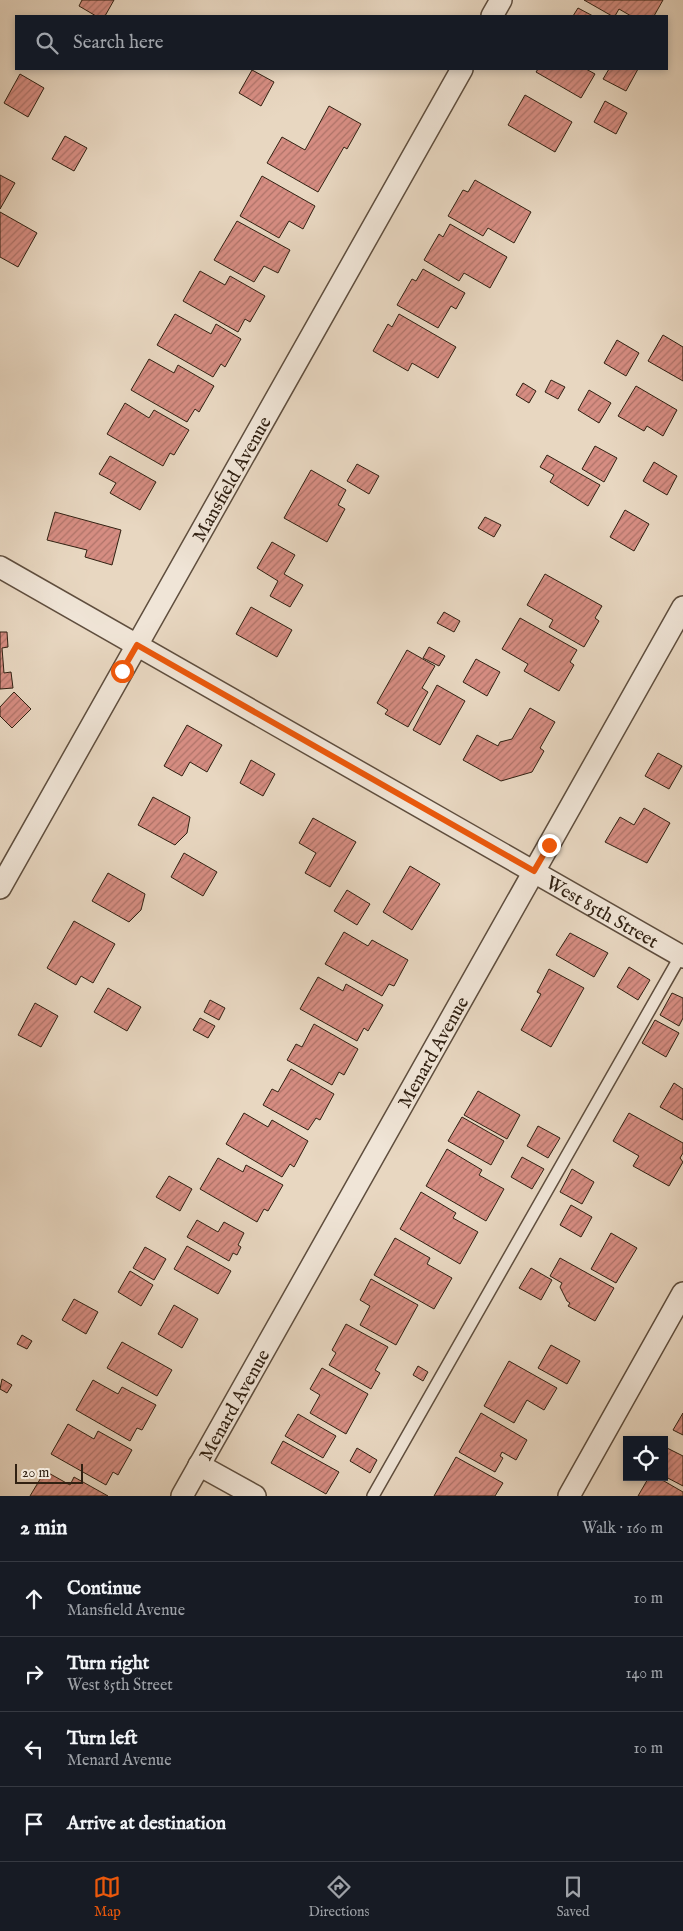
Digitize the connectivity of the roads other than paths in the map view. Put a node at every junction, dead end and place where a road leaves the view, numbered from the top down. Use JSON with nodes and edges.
{"nodes":[{"id":1,"x":501,"y":0,"type":"edge"},
{"id":2,"x":493,"y":15,"type":"edge"},
{"id":3,"x":461,"y":70,"type":"edge"},
{"id":4,"x":0,"y":567,"type":"edge"},
{"id":5,"x":683,"y":607,"type":"edge"},
{"id":6,"x":137,"y":645,"type":"junction"},
{"id":7,"x":534,"y":871,"type":"junction"},
{"id":8,"x":0,"y":888,"type":"edge"},
{"id":9,"x":682,"y":956,"type":"edge"},
{"id":10,"x":683,"y":1294,"type":"edge"},
{"id":11,"x":199,"y":1465,"type":"junction"},
{"id":12,"x":182,"y":1496,"type":"edge"},
{"id":13,"x":255,"y":1496,"type":"edge"},
{"id":14,"x":373,"y":1496,"type":"edge"},
{"id":15,"x":569,"y":1496,"type":"edge"}],
"edges":[{"from":1,"to":2,"type":"street"},
{"from":3,"to":6,"type":"street","name":"Mansfield Avenue"},
{"from":4,"to":6,"type":"street","name":"West 85th Street"},
{"from":5,"to":7,"type":"street","name":"Menard Avenue"},
{"from":6,"to":7,"type":"street","name":"West 85th Street"},
{"from":6,"to":8,"type":"street","name":"Mansfield Avenue"},
{"from":7,"to":9,"type":"street","name":"West 85th Street"},
{"from":7,"to":11,"type":"street","name":"Menard Avenue"},
{"from":9,"to":14,"type":"lane"},
{"from":10,"to":15,"type":"street"},
{"from":11,"to":12,"type":"street","name":"Menard Avenue"},
{"from":11,"to":13,"type":"street"}]}
